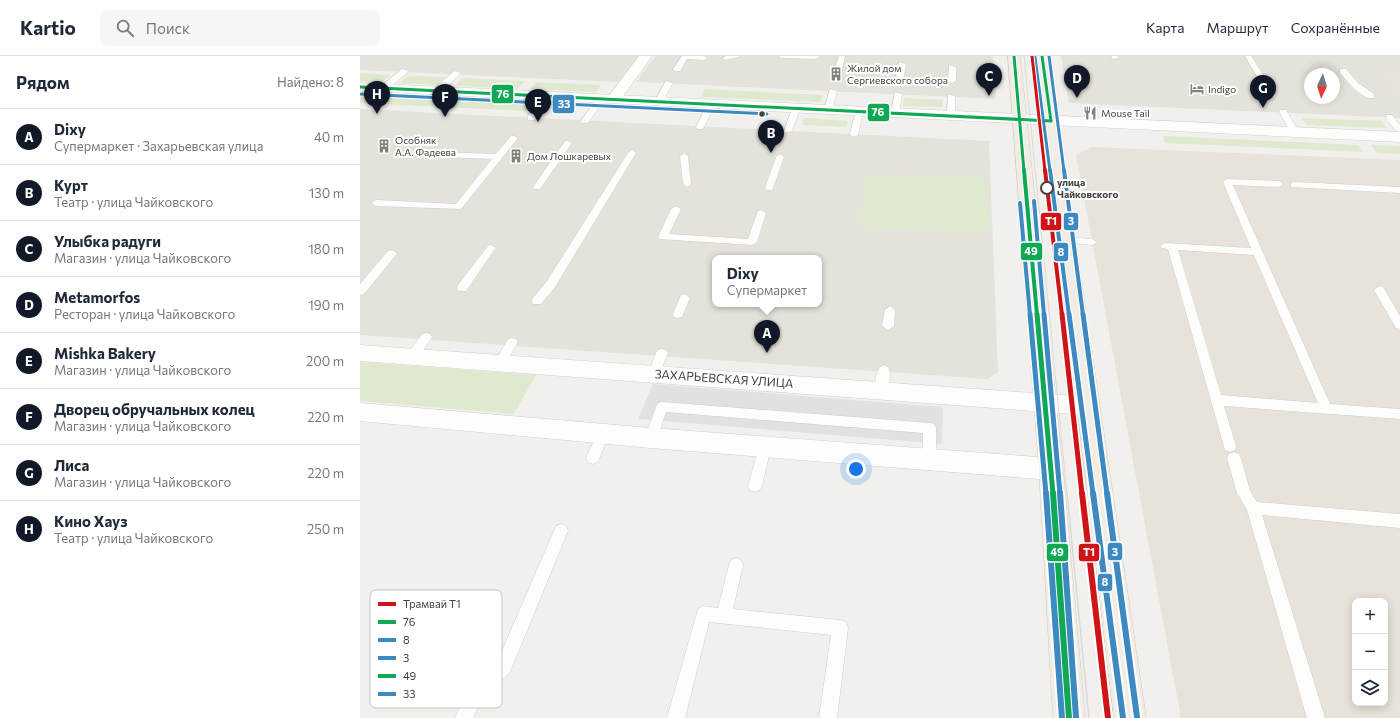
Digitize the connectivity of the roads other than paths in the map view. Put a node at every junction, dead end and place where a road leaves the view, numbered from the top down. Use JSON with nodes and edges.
{"nodes":[{"id":1,"x":646,"y":56,"type":"edge"},
{"id":2,"x":685,"y":56,"type":"edge"},
{"id":3,"x":738,"y":56,"type":"edge"},
{"id":4,"x":780,"y":56,"type":"edge"},
{"id":5,"x":816,"y":56,"type":"edge"},
{"id":6,"x":842,"y":56,"type":"edge"},
{"id":7,"x":1014,"y":56,"type":"edge"},
{"id":8,"x":1042,"y":56,"type":"edge"},
{"id":9,"x":1248,"y":56,"type":"edge"},
{"id":10,"x":704,"y":58,"type":"dead end"},
{"id":11,"x":726,"y":58,"type":"dead end"},
{"id":12,"x":902,"y":64,"type":"dead end"},
{"id":13,"x":952,"y":67,"type":"dead end"},
{"id":14,"x":677,"y":69,"type":"dead end"},
{"id":15,"x":405,"y":71,"type":"dead end"},
{"id":16,"x":1343,"y":71,"type":"dead end"},
{"id":17,"x":457,"y":73,"type":"dead end"},
{"id":18,"x":837,"y":74,"type":"dead end"},
{"id":19,"x":900,"y":76,"type":"dead end"},
{"id":20,"x":952,"y":81,"type":"dead end"},
{"id":21,"x":669,"y":83,"type":"dead end"},
{"id":22,"x":360,"y":88,"type":"edge"},
{"id":23,"x":383,"y":89,"type":"junction"},
{"id":24,"x":437,"y":91,"type":"junction"},
{"id":25,"x":833,"y":91,"type":"dead end"},
{"id":26,"x":898,"y":94,"type":"dead end"},
{"id":27,"x":1272,"y":95,"type":"dead end"},
{"id":28,"x":951,"y":96,"type":"dead end"},
{"id":29,"x":1371,"y":96,"type":"dead end"},
{"id":30,"x":549,"y":97,"type":"junction"},
{"id":31,"x":607,"y":100,"type":"junction"},
{"id":32,"x":658,"y":102,"type":"junction"},
{"id":33,"x":711,"y":104,"type":"junction"},
{"id":34,"x":796,"y":108,"type":"junction"},
{"id":35,"x":828,"y":110,"type":"junction"},
{"id":36,"x":859,"y":112,"type":"junction"},
{"id":37,"x":1283,"y":112,"type":"dead end"},
{"id":38,"x":895,"y":114,"type":"junction"},
{"id":39,"x":951,"y":116,"type":"junction"},
{"id":40,"x":1389,"y":117,"type":"dead end"},
{"id":41,"x":531,"y":118,"type":"dead end"},
{"id":42,"x":1021,"y":120,"type":"junction"},
{"id":43,"x":585,"y":121,"type":"dead end"},
{"id":44,"x":1051,"y":121,"type":"junction"},
{"id":45,"x":700,"y":127,"type":"dead end"},
{"id":46,"x":1400,"y":130,"type":"edge"},
{"id":47,"x":788,"y":131,"type":"dead end"},
{"id":48,"x":1296,"y":132,"type":"junction"},
{"id":49,"x":854,"y":135,"type":"dead end"},
{"id":50,"x":1400,"y":137,"type":"edge"},
{"id":51,"x":514,"y":138,"type":"dead end"},
{"id":52,"x":568,"y":143,"type":"dead end"},
{"id":53,"x":632,"y":152,"type":"dead end"},
{"id":54,"x":420,"y":153,"type":"dead end"},
{"id":55,"x":684,"y":156,"type":"dead end"},
{"id":56,"x":499,"y":157,"type":"junction"},
{"id":57,"x":780,"y":157,"type":"dead end"},
{"id":58,"x":687,"y":184,"type":"dead end"},
{"id":59,"x":1279,"y":184,"type":"dead end"},
{"id":60,"x":1294,"y":185,"type":"dead end"},
{"id":61,"x":536,"y":187,"type":"dead end"},
{"id":62,"x":769,"y":188,"type":"dead end"},
{"id":63,"x":1400,"y":190,"type":"edge"},
{"id":64,"x":376,"y":203,"type":"dead end"},
{"id":65,"x":433,"y":206,"type":"junction"},
{"id":66,"x":676,"y":209,"type":"dead end"},
{"id":67,"x":761,"y":213,"type":"dead end"},
{"id":68,"x":423,"y":217,"type":"dead end"},
{"id":69,"x":1065,"y":240,"type":"junction"},
{"id":70,"x":1092,"y":242,"type":"dead end"},
{"id":71,"x":491,"y":248,"type":"dead end"},
{"id":72,"x":1258,"y":252,"type":"junction"},
{"id":73,"x":392,"y":253,"type":"dead end"},
{"id":74,"x":462,"y":288,"type":"dead end"},
{"id":75,"x":1379,"y":290,"type":"dead end"},
{"id":76,"x":360,"y":291,"type":"edge"},
{"id":77,"x":685,"y":298,"type":"dead end"},
{"id":78,"x":537,"y":301,"type":"dead end"},
{"id":79,"x":890,"y":310,"type":"dead end"},
{"id":80,"x":678,"y":314,"type":"dead end"},
{"id":81,"x":1400,"y":325,"type":"edge"},
{"id":82,"x":888,"y":326,"type":"dead end"},
{"id":83,"x":426,"y":336,"type":"dead end"},
{"id":84,"x":512,"y":342,"type":"dead end"},
{"id":85,"x":360,"y":353,"type":"edge"},
{"id":86,"x":662,"y":353,"type":"dead end"},
{"id":87,"x":412,"y":357,"type":"junction"},
{"id":88,"x":500,"y":363,"type":"junction"},
{"id":89,"x":884,"y":370,"type":"dead end"},
{"id":90,"x":654,"y":374,"type":"junction"},
{"id":91,"x":881,"y":391,"type":"junction"},
{"id":92,"x":1216,"y":400,"type":"junction"},
{"id":93,"x":1045,"y":403,"type":"junction"},
{"id":94,"x":1088,"y":406,"type":"junction"},
{"id":95,"x":1326,"y":408,"type":"junction"},
{"id":96,"x":360,"y":412,"type":"edge"},
{"id":97,"x":1400,"y":414,"type":"edge"},
{"id":98,"x":604,"y":434,"type":"junction"},
{"id":99,"x":651,"y":438,"type":"junction"},
{"id":100,"x":765,"y":447,"type":"junction"},
{"id":101,"x":593,"y":458,"type":"dead end"},
{"id":102,"x":929,"y":459,"type":"junction"},
{"id":103,"x":1051,"y":469,"type":"junction"},
{"id":104,"x":755,"y":486,"type":"dead end"},
{"id":105,"x":1253,"y":508,"type":"junction"},
{"id":106,"x":1400,"y":521,"type":"edge"},
{"id":107,"x":561,"y":531,"type":"dead end"},
{"id":108,"x":736,"y":564,"type":"dead end"},
{"id":109,"x":724,"y":616,"type":"junction"},
{"id":110,"x":502,"y":668,"type":"edge"},
{"id":111,"x":469,"y":708,"type":"edge"},
{"id":112,"x":464,"y":718,"type":"edge"},
{"id":113,"x":676,"y":718,"type":"edge"},
{"id":114,"x":828,"y":718,"type":"edge"},
{"id":115,"x":1069,"y":718,"type":"edge"},
{"id":116,"x":1130,"y":718,"type":"edge"},
{"id":117,"x":1316,"y":718,"type":"edge"}],
"edges":[{"from":1,"to":31,"type":"street"},
{"from":2,"to":10,"type":"lane"},
{"from":2,"to":14,"type":"lane"},
{"from":3,"to":11,"type":"lane"},
{"from":4,"to":5,"type":"lane"},
{"from":6,"to":18,"type":"lane"},
{"from":7,"to":42,"type":"main road"},
{"from":8,"to":44,"type":"main road"},
{"from":9,"to":27,"type":"lane"},
{"from":12,"to":19,"type":"lane"},
{"from":13,"to":20,"type":"lane"},
{"from":15,"to":23,"type":"lane"},
{"from":16,"to":29,"type":"lane"},
{"from":17,"to":24,"type":"lane"},
{"from":21,"to":32,"type":"lane"},
{"from":22,"to":23,"type":"street"},
{"from":23,"to":24,"type":"street"},
{"from":24,"to":30,"type":"street"},
{"from":25,"to":35,"type":"lane"},
{"from":26,"to":38,"type":"lane"},
{"from":28,"to":39,"type":"lane"},
{"from":30,"to":31,"type":"street"},
{"from":30,"to":41,"type":"lane"},
{"from":31,"to":32,"type":"street"},
{"from":31,"to":43,"type":"lane"},
{"from":32,"to":33,"type":"street"},
{"from":33,"to":34,"type":"street"},
{"from":33,"to":45,"type":"lane"},
{"from":34,"to":35,"type":"street"},
{"from":34,"to":47,"type":"lane"},
{"from":35,"to":36,"type":"street"},
{"from":36,"to":38,"type":"street"},
{"from":36,"to":49,"type":"lane"},
{"from":37,"to":48,"type":"lane"},
{"from":38,"to":39,"type":"street"},
{"from":39,"to":42,"type":"street"},
{"from":40,"to":46,"type":"lane"},
{"from":42,"to":44,"type":"street"},
{"from":42,"to":93,"type":"main road"},
{"from":44,"to":48,"type":"street"},
{"from":44,"to":69,"type":"main road"},
{"from":48,"to":50,"type":"street"},
{"from":51,"to":56,"type":"lane"},
{"from":52,"to":61,"type":"lane"},
{"from":53,"to":78,"type":"lane"},
{"from":54,"to":56,"type":"lane"},
{"from":55,"to":58,"type":"lane"},
{"from":56,"to":65,"type":"lane"},
{"from":57,"to":62,"type":"lane"},
{"from":59,"to":72,"type":"lane"},
{"from":60,"to":63,"type":"lane"},
{"from":64,"to":65,"type":"lane"},
{"from":65,"to":68,"type":"lane"},
{"from":66,"to":67,"type":"lane"},
{"from":69,"to":70,"type":"lane"},
{"from":69,"to":94,"type":"main road"},
{"from":71,"to":74,"type":"lane"},
{"from":72,"to":92,"type":"lane"},
{"from":72,"to":95,"type":"lane"},
{"from":73,"to":76,"type":"lane"},
{"from":75,"to":81,"type":"lane"},
{"from":77,"to":80,"type":"lane"},
{"from":79,"to":82,"type":"lane"},
{"from":83,"to":87,"type":"lane"},
{"from":84,"to":88,"type":"lane"},
{"from":85,"to":87,"type":"street","name":"ЗАХАРЬЕВСКАЯ УЛИЦА"},
{"from":86,"to":90,"type":"lane"},
{"from":87,"to":88,"type":"street","name":"ЗАХАРЬЕВСКАЯ УЛИЦА"},
{"from":88,"to":90,"type":"street","name":"ЗАХАРЬЕВСКАЯ УЛИЦА"},
{"from":89,"to":91,"type":"lane"},
{"from":90,"to":91,"type":"street","name":"ЗАХАРЬЕВСКАЯ УЛИЦА"},
{"from":91,"to":93,"type":"street","name":"ЗАХАРЬЕВСКАЯ УЛИЦА"},
{"from":92,"to":95,"type":"lane"},
{"from":92,"to":105,"type":"lane"},
{"from":93,"to":94,"type":"street","name":"ЗАХАРЬЕВСКАЯ УЛИЦА"},
{"from":93,"to":103,"type":"main road"},
{"from":94,"to":116,"type":"main road"},
{"from":95,"to":97,"type":"lane"},
{"from":96,"to":98,"type":"street"},
{"from":98,"to":99,"type":"street"},
{"from":98,"to":101,"type":"lane"},
{"from":99,"to":100,"type":"street"},
{"from":99,"to":102,"type":"lane"},
{"from":100,"to":102,"type":"street"},
{"from":100,"to":104,"type":"lane"},
{"from":102,"to":103,"type":"street"},
{"from":103,"to":115,"type":"main road"},
{"from":105,"to":106,"type":"lane"},
{"from":105,"to":117,"type":"lane"},
{"from":107,"to":110,"type":"lane"},
{"from":108,"to":109,"type":"lane"},
{"from":109,"to":113,"type":"lane"},
{"from":109,"to":114,"type":"lane"},
{"from":111,"to":112,"type":"lane"}]}
